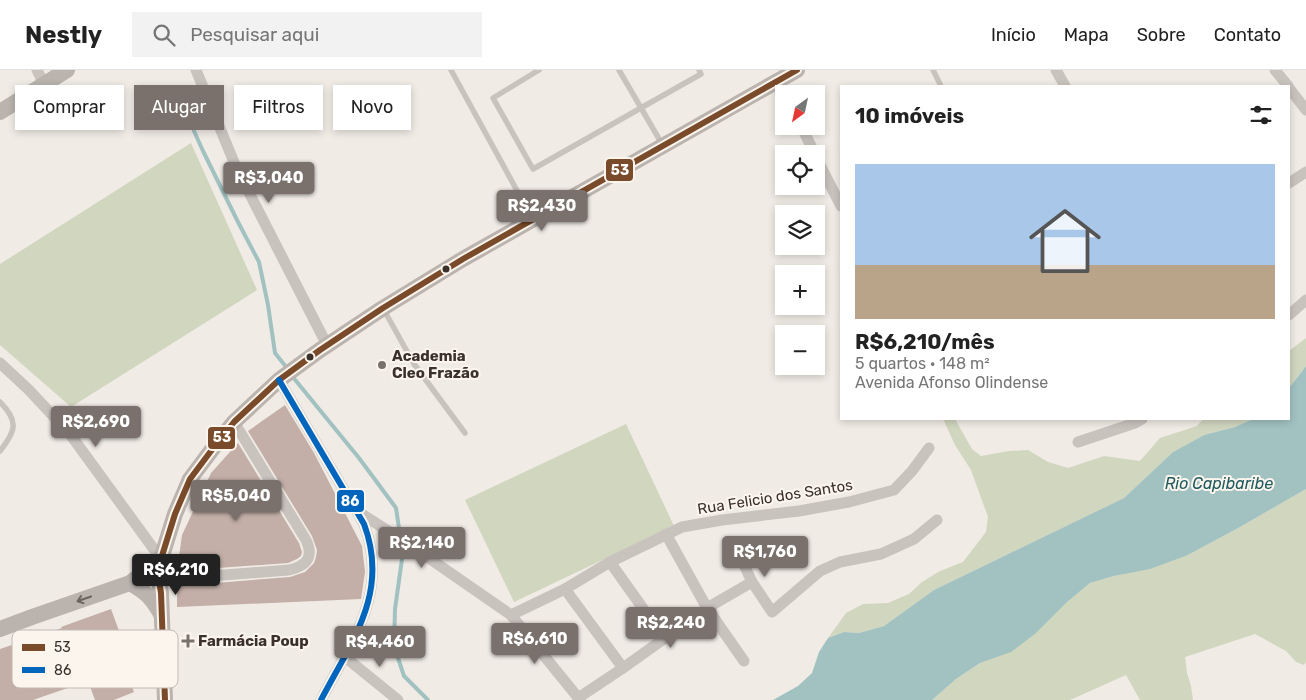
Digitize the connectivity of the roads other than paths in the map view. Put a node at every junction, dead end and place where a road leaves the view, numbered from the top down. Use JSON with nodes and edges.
{"nodes":[{"id":1,"x":67,"y":70,"type":"edge"},
{"id":2,"x":196,"y":70,"type":"edge"},
{"id":3,"x":451,"y":70,"type":"edge"},
{"id":4,"x":539,"y":70,"type":"edge"},
{"id":5,"x":619,"y":70,"type":"edge"},
{"id":6,"x":699,"y":70,"type":"edge"},
{"id":7,"x":797,"y":70,"type":"edge"},
{"id":8,"x":933,"y":70,"type":"edge"},
{"id":9,"x":1056,"y":70,"type":"edge"},
{"id":10,"x":1275,"y":70,"type":"edge"},
{"id":11,"x":40,"y":77,"type":"edge"},
{"id":12,"x":784,"y":85,"type":"edge"},
{"id":13,"x":940,"y":85,"type":"edge"},
{"id":14,"x":1064,"y":85,"type":"edge"},
{"id":15,"x":1286,"y":85,"type":"edge"},
{"id":16,"x":1290,"y":90,"type":"edge"},
{"id":17,"x":775,"y":91,"type":"edge"},
{"id":18,"x":641,"y":108,"type":"junction"},
{"id":19,"x":1306,"y":110,"type":"edge"},
{"id":20,"x":0,"y":112,"type":"edge"},
{"id":21,"x":664,"y":146,"type":"junction"},
{"id":22,"x":1306,"y":172,"type":"edge"},
{"id":23,"x":825,"y":175,"type":"edge"},
{"id":24,"x":1290,"y":182,"type":"edge"},
{"id":25,"x":840,"y":204,"type":"edge"},
{"id":26,"x":532,"y":220,"type":"junction"},
{"id":27,"x":1306,"y":300,"type":"edge"},
{"id":28,"x":383,"y":308,"type":"junction"},
{"id":29,"x":1290,"y":314,"type":"edge"},
{"id":30,"x":327,"y":345,"type":"junction"},
{"id":31,"x":0,"y":363,"type":"edge"},
{"id":32,"x":281,"y":379,"type":"junction"},
{"id":33,"x":0,"y":402,"type":"edge"},
{"id":34,"x":1140,"y":420,"type":"edge"},
{"id":35,"x":234,"y":422,"type":"junction"},
{"id":36,"x":466,"y":433,"type":"dead end"},
{"id":37,"x":1078,"y":442,"type":"dead end"},
{"id":38,"x":929,"y":448,"type":"dead end"},
{"id":39,"x":0,"y":451,"type":"edge"},
{"id":40,"x":357,"y":511,"type":"junction"},
{"id":41,"x":937,"y":520,"type":"dead end"},
{"id":42,"x":666,"y":534,"type":"junction"},
{"id":43,"x":740,"y":556,"type":"dead end"},
{"id":44,"x":160,"y":559,"type":"junction"},
{"id":45,"x":610,"y":562,"type":"junction"},
{"id":46,"x":159,"y":580,"type":"junction"},
{"id":47,"x":752,"y":582,"type":"junction"},
{"id":48,"x":130,"y":583,"type":"junction"},
{"id":49,"x":564,"y":589,"type":"junction"},
{"id":50,"x":707,"y":608,"type":"junction"},
{"id":51,"x":161,"y":614,"type":"junction"},
{"id":52,"x":511,"y":615,"type":"junction"},
{"id":53,"x":0,"y":630,"type":"edge"},
{"id":54,"x":162,"y":630,"type":"edge"},
{"id":55,"x":664,"y":638,"type":"junction"},
{"id":56,"x":345,"y":657,"type":"junction"},
{"id":57,"x":744,"y":661,"type":"dead end"},
{"id":58,"x":622,"y":668,"type":"junction"},
{"id":59,"x":579,"y":699,"type":"edge"},
{"id":60,"x":321,"y":700,"type":"edge"},
{"id":61,"x":398,"y":700,"type":"edge"}],
"edges":[{"from":1,"to":11,"type":"main road"},
{"from":2,"to":30,"type":"street"},
{"from":3,"to":26,"type":"lane"},
{"from":4,"to":18,"type":"lane"},
{"from":5,"to":18,"type":"lane"},
{"from":6,"to":18,"type":"lane"},
{"from":7,"to":12,"type":"main road"},
{"from":8,"to":13,"type":"lane"},
{"from":9,"to":14,"type":"street"},
{"from":10,"to":15,"type":"street"},
{"from":11,"to":20,"type":"main road"},
{"from":16,"to":19,"type":"street"},
{"from":17,"to":21,"type":"main road"},
{"from":18,"to":21,"type":"lane"},
{"from":21,"to":26,"type":"main road"},
{"from":22,"to":24,"type":"street"},
{"from":23,"to":25,"type":"street"},
{"from":26,"to":28,"type":"main road"},
{"from":27,"to":29,"type":"street"},
{"from":28,"to":30,"type":"main road"},
{"from":28,"to":36,"type":"lane"},
{"from":30,"to":32,"type":"main road"},
{"from":31,"to":44,"type":"street"},
{"from":32,"to":35,"type":"main road"},
{"from":32,"to":40,"type":"street"},
{"from":33,"to":39,"type":"lane"},
{"from":34,"to":37,"type":"street"},
{"from":35,"to":44,"type":"main road"},
{"from":35,"to":46,"type":"street"},
{"from":38,"to":42,"type":"street","name":"Rua Felicio dos Santos"},
{"from":40,"to":52,"type":"street"},
{"from":40,"to":56,"type":"street"},
{"from":41,"to":47,"type":"street"},
{"from":42,"to":45,"type":"street","name":"Rua Felicio dos Santos"},
{"from":42,"to":50,"type":"street"},
{"from":43,"to":47,"type":"street"},
{"from":44,"to":46,"type":"main road"},
{"from":44,"to":48,"type":"main road"},
{"from":45,"to":49,"type":"street","name":"Rua Felicio dos Santos"},
{"from":45,"to":55,"type":"street"},
{"from":46,"to":51,"type":"main road"},
{"from":47,"to":50,"type":"street"},
{"from":48,"to":51,"type":"main road"},
{"from":48,"to":53,"type":"main road","one_way":true},
{"from":49,"to":52,"type":"street","name":"Rua Felicio dos Santos"},
{"from":49,"to":58,"type":"street"},
{"from":50,"to":55,"type":"street"},
{"from":50,"to":57,"type":"street"},
{"from":51,"to":54,"type":"main road"},
{"from":52,"to":59,"type":"street"},
{"from":55,"to":58,"type":"street"},
{"from":56,"to":60,"type":"street"},
{"from":56,"to":61,"type":"street"},
{"from":58,"to":59,"type":"street"}]}
